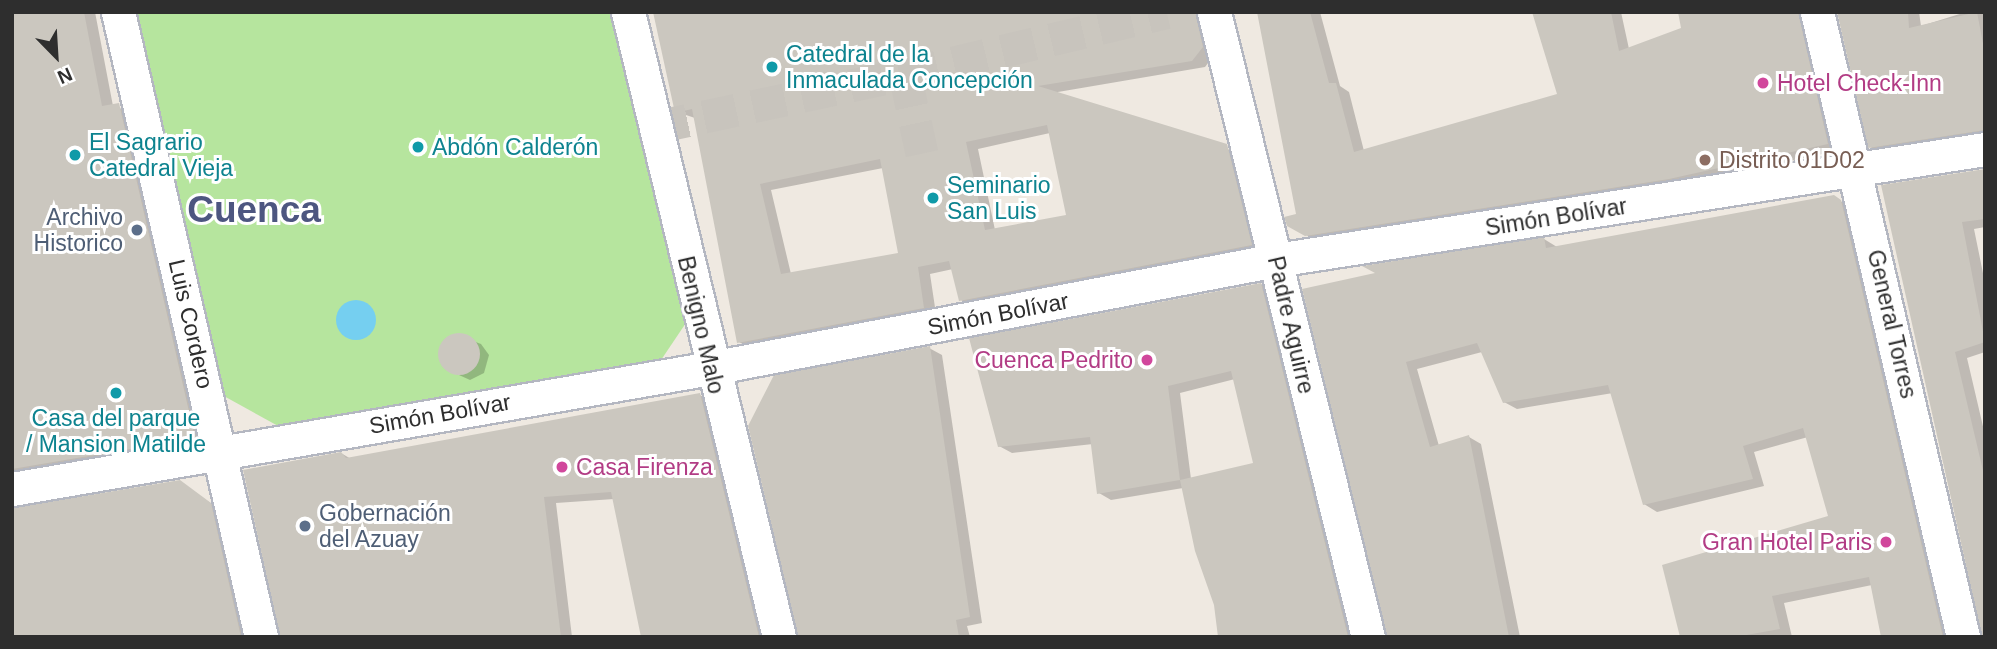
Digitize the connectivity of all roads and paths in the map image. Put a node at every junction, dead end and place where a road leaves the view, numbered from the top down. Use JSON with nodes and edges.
{"nodes":[{"id":1,"x":118,"y":12,"type":"edge"},
{"id":2,"x":628,"y":12,"type":"edge"},
{"id":3,"x":1214,"y":12,"type":"edge"},
{"id":4,"x":1817,"y":12,"type":"edge"},
{"id":5,"x":1985,"y":149,"type":"edge"},
{"id":6,"x":1857,"y":171,"type":"junction"},
{"id":7,"x":1276,"y":260,"type":"junction"},
{"id":8,"x":711,"y":368,"type":"junction"},
{"id":9,"x":220,"y":452,"type":"junction"},
{"id":10,"x":12,"y":489,"type":"edge"},
{"id":11,"x":261,"y":637,"type":"edge"},
{"id":12,"x":779,"y":637,"type":"edge"},
{"id":13,"x":1368,"y":637,"type":"edge"},
{"id":14,"x":1963,"y":637,"type":"edge"}],
"edges":[{"from":1,"to":9,"type":"street","name":"Luis Cordero"},
{"from":2,"to":8,"type":"street","name":"Benigno Malo"},
{"from":3,"to":7,"type":"street","name":"Padre Aguirre"},
{"from":4,"to":6,"type":"street","name":"General Torres"},
{"from":5,"to":6,"type":"street","name":"Simón Bolívar"},
{"from":6,"to":7,"type":"street","name":"Simón Bolívar"},
{"from":6,"to":14,"type":"street","name":"General Torres"},
{"from":7,"to":8,"type":"street","name":"Simón Bolívar"},
{"from":7,"to":13,"type":"street","name":"Padre Aguirre"},
{"from":8,"to":9,"type":"street","name":"Simón Bolívar"},
{"from":8,"to":12,"type":"street","name":"Benigno Malo"},
{"from":9,"to":10,"type":"street","name":"Simón Bolívar"},
{"from":9,"to":11,"type":"street","name":"Luis Cordero"}]}
